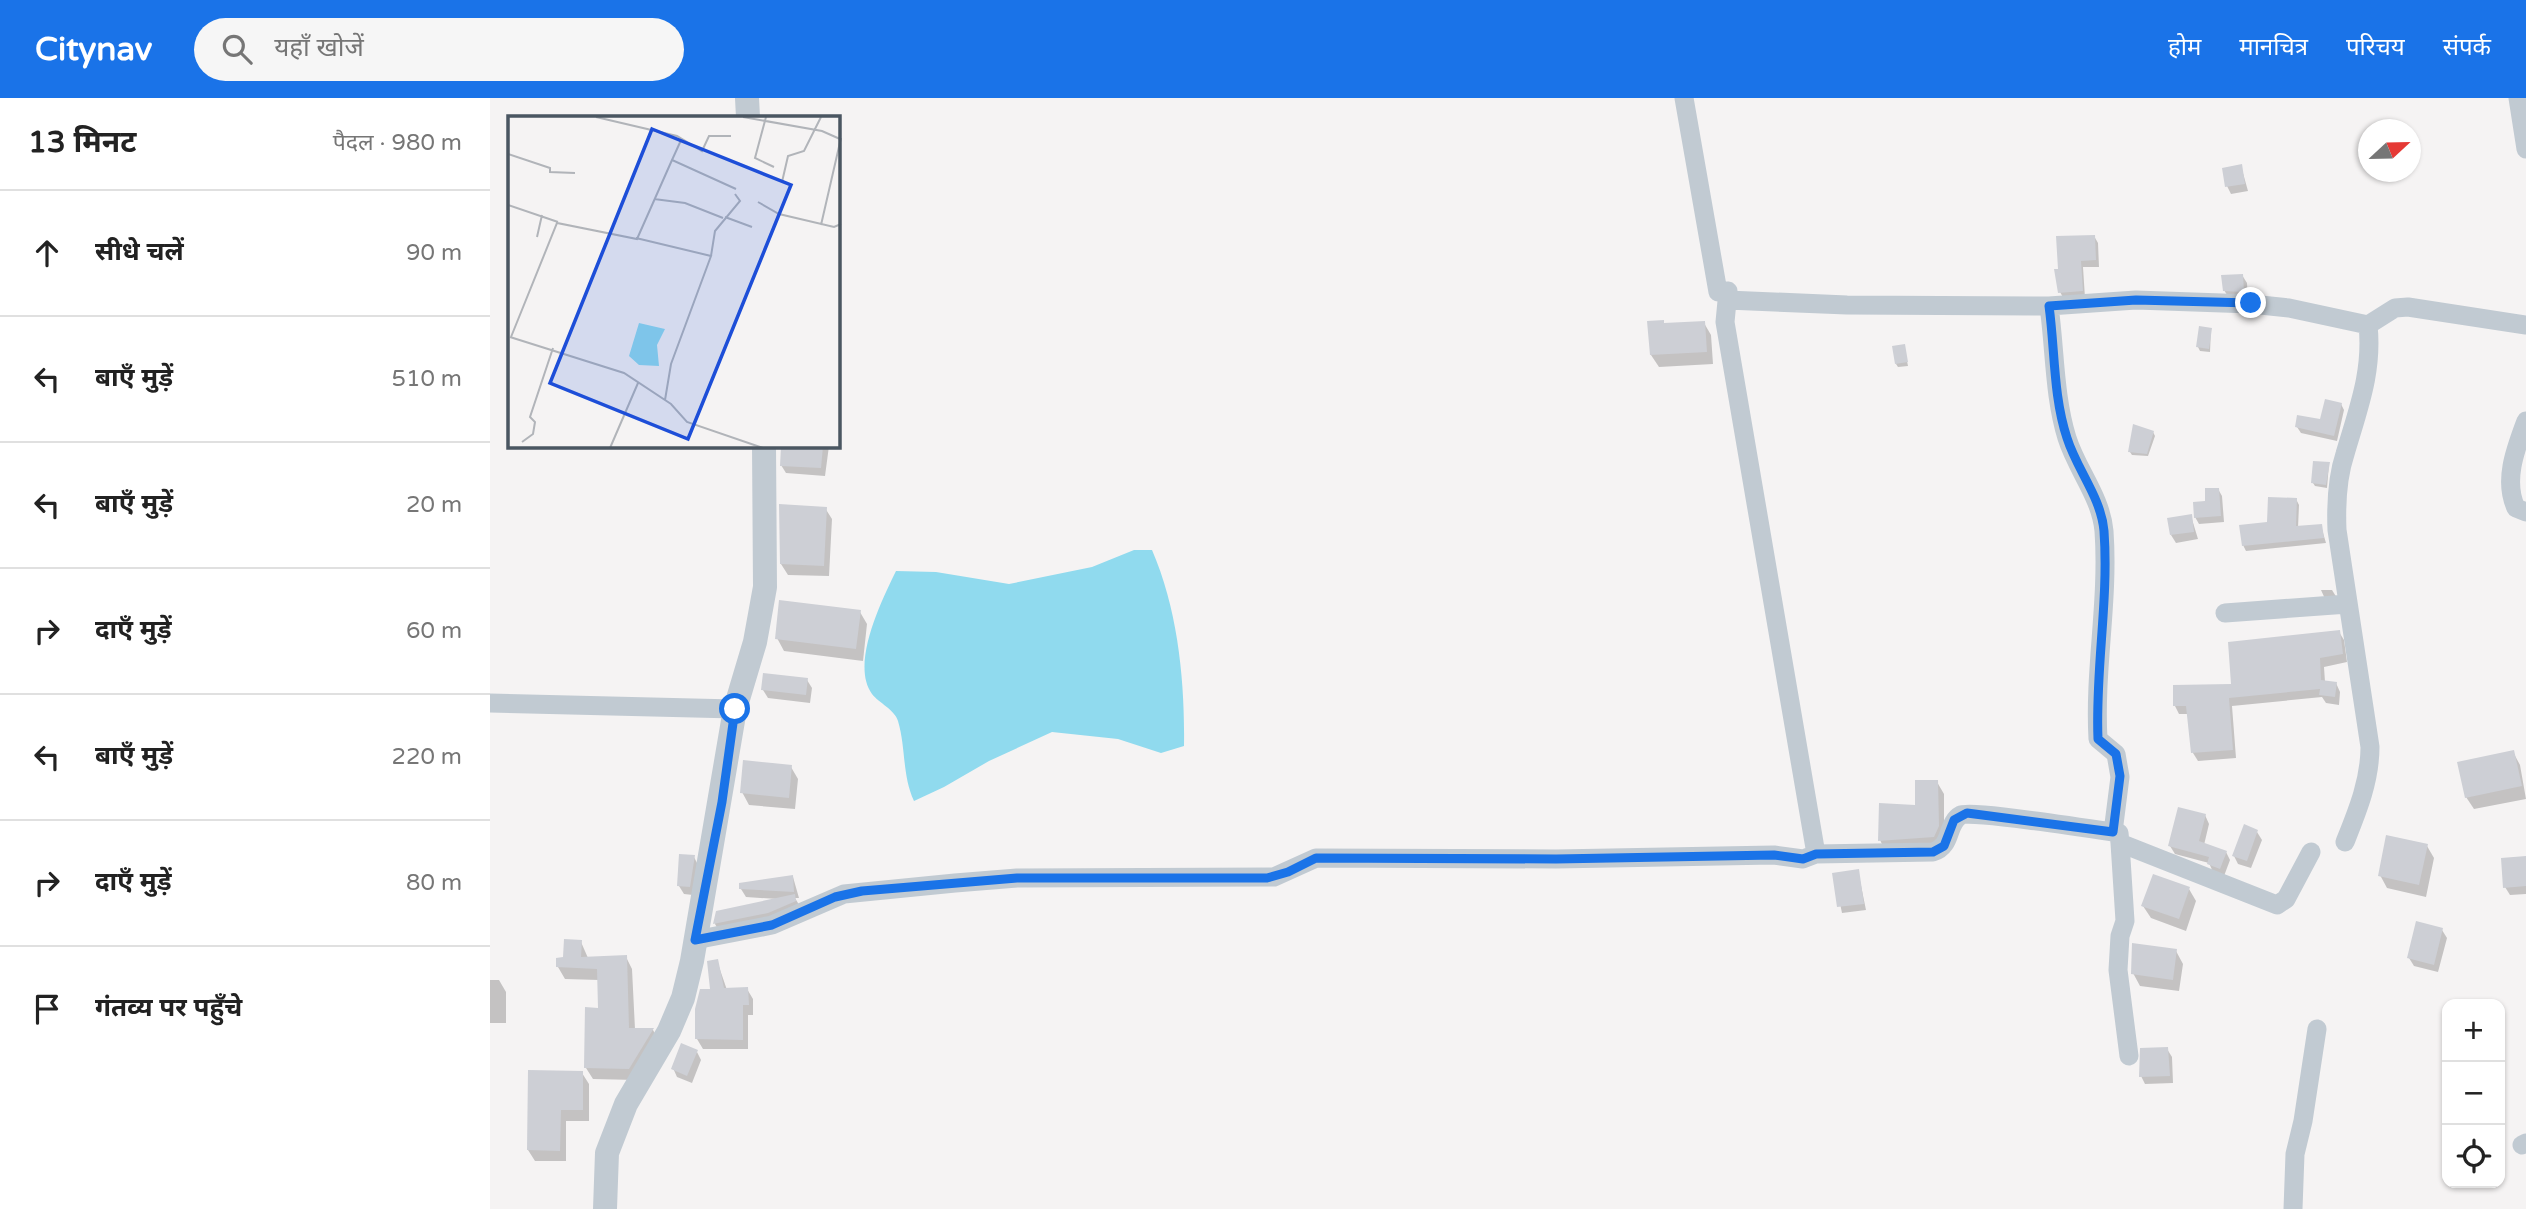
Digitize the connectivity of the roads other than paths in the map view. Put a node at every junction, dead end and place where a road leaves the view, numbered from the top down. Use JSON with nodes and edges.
{"nodes":[{"id":1,"x":747,"y":98,"type":"edge"},
{"id":2,"x":1684,"y":98,"type":"edge"},
{"id":3,"x":2518,"y":98,"type":"edge"},
{"id":4,"x":748,"y":116,"type":"edge"},
{"id":5,"x":2526,"y":149,"type":"edge"},
{"id":6,"x":1728,"y":290,"type":"junction"},
{"id":7,"x":2049,"y":306,"type":"junction"},
{"id":8,"x":2368,"y":325,"type":"junction"},
{"id":9,"x":2526,"y":325,"type":"edge"},
{"id":10,"x":2526,"y":421,"type":"edge"},
{"id":11,"x":764,"y":448,"type":"edge"},
{"id":12,"x":2526,"y":512,"type":"edge"},
{"id":13,"x":2348,"y":604,"type":"junction"},
{"id":14,"x":2225,"y":613,"type":"dead end"},
{"id":15,"x":490,"y":703,"type":"edge"},
{"id":16,"x":735,"y":709,"type":"junction"},
{"id":17,"x":2116,"y":838,"type":"junction"},
{"id":18,"x":2345,"y":842,"type":"dead end"},
{"id":19,"x":2311,"y":852,"type":"dead end"},
{"id":20,"x":1816,"y":854,"type":"junction"},
{"id":21,"x":695,"y":940,"type":"junction"},
{"id":22,"x":2317,"y":1029,"type":"dead end"},
{"id":23,"x":2129,"y":1056,"type":"dead end"},
{"id":24,"x":605,"y":1209,"type":"edge"},
{"id":25,"x":2293,"y":1209,"type":"edge"}],
"edges":[{"from":1,"to":4,"type":"street"},
{"from":2,"to":6,"type":"street"},
{"from":3,"to":5,"type":"street"},
{"from":6,"to":7,"type":"street"},
{"from":6,"to":20,"type":"street"},
{"from":7,"to":8,"type":"street"},
{"from":7,"to":17,"type":"street"},
{"from":8,"to":9,"type":"street"},
{"from":8,"to":13,"type":"street"},
{"from":10,"to":12,"type":"street"},
{"from":11,"to":16,"type":"street"},
{"from":13,"to":14,"type":"street"},
{"from":13,"to":18,"type":"street"},
{"from":15,"to":16,"type":"street"},
{"from":16,"to":21,"type":"street"},
{"from":17,"to":19,"type":"street"},
{"from":17,"to":20,"type":"street"},
{"from":17,"to":23,"type":"street"},
{"from":20,"to":21,"type":"street"},
{"from":21,"to":24,"type":"street"},
{"from":22,"to":25,"type":"street"}]}
